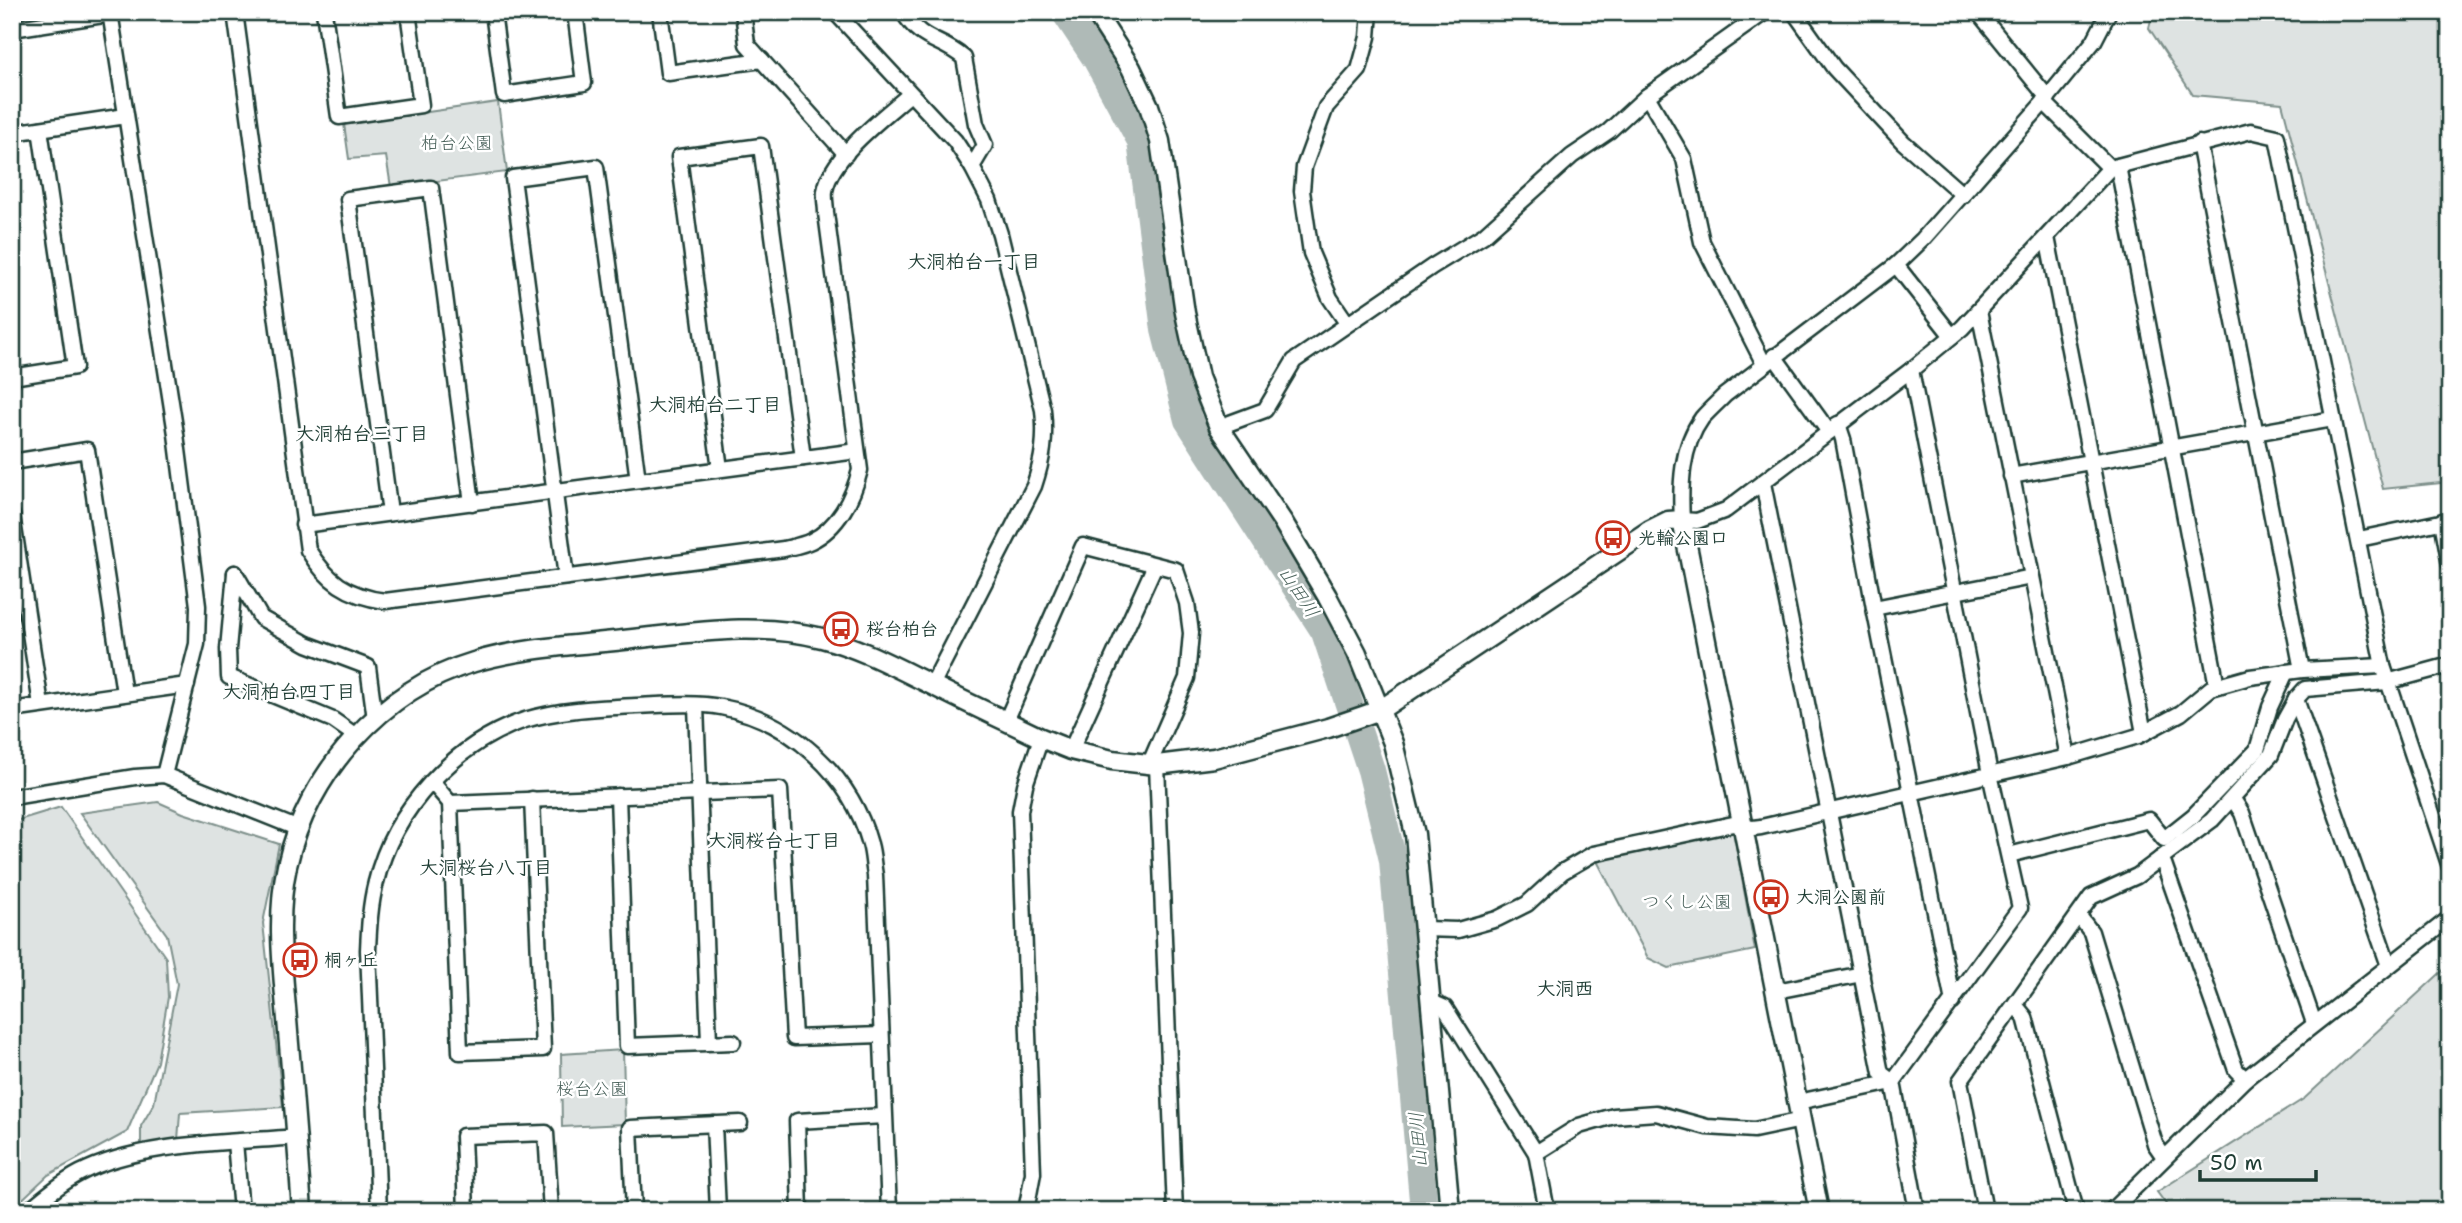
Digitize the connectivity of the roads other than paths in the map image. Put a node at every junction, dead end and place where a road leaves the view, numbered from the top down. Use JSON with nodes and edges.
{"nodes":[{"id":1,"x":234,"y":12,"type":"edge"},
{"id":2,"x":324,"y":12,"type":"edge"},
{"id":3,"x":408,"y":12,"type":"edge"},
{"id":4,"x":493,"y":12,"type":"edge"},
{"id":5,"x":575,"y":12,"type":"edge"},
{"id":6,"x":660,"y":12,"type":"edge"},
{"id":7,"x":743,"y":12,"type":"edge"},
{"id":8,"x":835,"y":12,"type":"edge"},
{"id":9,"x":903,"y":12,"type":"edge"},
{"id":10,"x":1095,"y":12,"type":"edge"},
{"id":11,"x":1370,"y":12,"type":"edge"},
{"id":12,"x":1765,"y":12,"type":"edge"},
{"id":13,"x":1794,"y":12,"type":"edge"},
{"id":14,"x":1978,"y":12,"type":"edge"},
{"id":15,"x":2109,"y":12,"type":"edge"},
{"id":16,"x":110,"y":13,"type":"edge"},
{"id":17,"x":12,"y":29,"type":"edge"},
{"id":18,"x":762,"y":60,"type":"junction"},
{"id":19,"x":910,"y":94,"type":"junction"},
{"id":20,"x":1647,"y":96,"type":"junction"},
{"id":21,"x":2046,"y":100,"type":"junction"},
{"id":22,"x":126,"y":116,"type":"junction"},
{"id":23,"x":40,"y":129,"type":"junction"},
{"id":24,"x":12,"y":133,"type":"edge"},
{"id":25,"x":2199,"y":143,"type":"junction"},
{"id":26,"x":846,"y":154,"type":"junction"},
{"id":27,"x":972,"y":167,"type":"junction"},
{"id":28,"x":2114,"y":167,"type":"junction"},
{"id":29,"x":1963,"y":195,"type":"junction"},
{"id":30,"x":2047,"y":237,"type":"junction"},
{"id":31,"x":1896,"y":265,"type":"junction"},
{"id":32,"x":1979,"y":311,"type":"junction"},
{"id":33,"x":1348,"y":323,"type":"junction"},
{"id":34,"x":1952,"y":336,"type":"junction"},
{"id":35,"x":1769,"y":360,"type":"junction"},
{"id":36,"x":1911,"y":370,"type":"junction"},
{"id":37,"x":12,"y":377,"type":"edge"},
{"id":38,"x":2333,"y":419,"type":"junction"},
{"id":39,"x":1219,"y":427,"type":"junction"},
{"id":40,"x":1833,"y":428,"type":"junction"},
{"id":41,"x":2256,"y":432,"type":"junction"},
{"id":42,"x":2172,"y":447,"type":"junction"},
{"id":43,"x":857,"y":451,"type":"junction"},
{"id":44,"x":803,"y":458,"type":"junction"},
{"id":45,"x":2091,"y":461,"type":"junction"},
{"id":46,"x":12,"y":462,"type":"edge"},
{"id":47,"x":720,"y":470,"type":"junction"},
{"id":48,"x":2011,"y":475,"type":"junction"},
{"id":49,"x":638,"y":480,"type":"junction"},
{"id":50,"x":1763,"y":483,"type":"junction"},
{"id":51,"x":555,"y":491,"type":"junction"},
{"id":52,"x":472,"y":503,"type":"junction"},
{"id":53,"x":390,"y":513,"type":"junction"},
{"id":54,"x":12,"y":514,"type":"edge"},
{"id":55,"x":1682,"y":520,"type":"junction"},
{"id":56,"x":2446,"y":520,"type":"edge"},
{"id":57,"x":303,"y":525,"type":"junction"},
{"id":58,"x":2359,"y":539,"type":"junction"},
{"id":59,"x":1155,"y":565,"type":"junction"},
{"id":60,"x":2450,"y":565,"type":"edge"},
{"id":61,"x":566,"y":577,"type":"junction"},
{"id":62,"x":2032,"y":577,"type":"junction"},
{"id":63,"x":1954,"y":592,"type":"junction"},
{"id":64,"x":1874,"y":608,"type":"junction"},
{"id":65,"x":2450,"y":665,"type":"edge"},
{"id":66,"x":2383,"y":666,"type":"junction"},
{"id":67,"x":2302,"y":670,"type":"junction"},
{"id":68,"x":2286,"y":672,"type":"junction"},
{"id":69,"x":2387,"y":682,"type":"junction"},
{"id":70,"x":187,"y":685,"type":"junction"},
{"id":71,"x":932,"y":685,"type":"junction"},
{"id":72,"x":2217,"y":686,"type":"junction"},
{"id":73,"x":124,"y":693,"type":"junction"},
{"id":74,"x":2296,"y":699,"type":"junction"},
{"id":75,"x":41,"y":705,"type":"junction"},
{"id":76,"x":696,"y":706,"type":"junction"},
{"id":77,"x":12,"y":710,"type":"edge"},
{"id":78,"x":1380,"y":710,"type":"junction"},
{"id":79,"x":375,"y":719,"type":"junction"},
{"id":80,"x":1006,"y":721,"type":"junction"},
{"id":81,"x":2144,"y":733,"type":"junction"},
{"id":82,"x":356,"y":736,"type":"junction"},
{"id":83,"x":1041,"y":738,"type":"junction"},
{"id":84,"x":1071,"y":750,"type":"junction"},
{"id":85,"x":2068,"y":757,"type":"junction"},
{"id":86,"x":1153,"y":765,"type":"junction"},
{"id":87,"x":1990,"y":774,"type":"junction"},
{"id":88,"x":164,"y":775,"type":"junction"},
{"id":89,"x":432,"y":782,"type":"junction"},
{"id":90,"x":699,"y":793,"type":"junction"},
{"id":91,"x":1910,"y":793,"type":"junction"},
{"id":92,"x":618,"y":796,"type":"junction"},
{"id":93,"x":12,"y":797,"type":"edge"},
{"id":94,"x":533,"y":799,"type":"junction"},
{"id":95,"x":2233,"y":799,"type":"junction"},
{"id":96,"x":450,"y":803,"type":"junction"},
{"id":97,"x":1829,"y":811,"type":"junction"},
{"id":98,"x":1744,"y":825,"type":"junction"},
{"id":99,"x":299,"y":829,"type":"junction"},
{"id":100,"x":2009,"y":855,"type":"junction"},
{"id":101,"x":2160,"y":859,"type":"junction"},
{"id":102,"x":2450,"y":867,"type":"edge"},
{"id":103,"x":2079,"y":916,"type":"junction"},
{"id":104,"x":2450,"y":918,"type":"edge"},
{"id":105,"x":1423,"y":929,"type":"junction"},
{"id":106,"x":2389,"y":965,"type":"junction"},
{"id":107,"x":1862,"y":974,"type":"junction"},
{"id":108,"x":1776,"y":991,"type":"junction"},
{"id":109,"x":1429,"y":1001,"type":"junction"},
{"id":110,"x":1952,"y":1002,"type":"junction"},
{"id":111,"x":2016,"y":1006,"type":"junction"},
{"id":112,"x":2314,"y":1023,"type":"junction"},
{"id":113,"x":881,"y":1035,"type":"junction"},
{"id":114,"x":709,"y":1042,"type":"junction"},
{"id":115,"x":733,"y":1042,"type":"dead end"},
{"id":116,"x":2245,"y":1079,"type":"junction"},
{"id":117,"x":1894,"y":1082,"type":"junction"},
{"id":118,"x":1800,"y":1111,"type":"junction"},
{"id":119,"x":884,"y":1116,"type":"junction"},
{"id":120,"x":740,"y":1123,"type":"dead end"},
{"id":121,"x":714,"y":1124,"type":"junction"},
{"id":122,"x":296,"y":1137,"type":"junction"},
{"id":123,"x":236,"y":1142,"type":"junction"},
{"id":124,"x":1536,"y":1153,"type":"junction"},
{"id":125,"x":2164,"y":1157,"type":"junction"},
{"id":126,"x":28,"y":1211,"type":"edge"},
{"id":127,"x":241,"y":1211,"type":"edge"},
{"id":128,"x":302,"y":1211,"type":"edge"},
{"id":129,"x":379,"y":1211,"type":"edge"},
{"id":130,"x":466,"y":1211,"type":"edge"},
{"id":131,"x":551,"y":1211,"type":"edge"},
{"id":132,"x":634,"y":1211,"type":"edge"},
{"id":133,"x":718,"y":1211,"type":"edge"},
{"id":134,"x":800,"y":1211,"type":"edge"},
{"id":135,"x":888,"y":1211,"type":"edge"},
{"id":136,"x":1026,"y":1211,"type":"edge"},
{"id":137,"x":1175,"y":1211,"type":"edge"},
{"id":138,"x":1450,"y":1211,"type":"edge"},
{"id":139,"x":1547,"y":1211,"type":"edge"},
{"id":140,"x":1819,"y":1211,"type":"edge"},
{"id":141,"x":1917,"y":1211,"type":"edge"},
{"id":142,"x":1985,"y":1211,"type":"edge"},
{"id":143,"x":2076,"y":1211,"type":"edge"},
{"id":144,"x":2111,"y":1211,"type":"edge"}],
"edges":[{"from":1,"to":57,"type":"street"},
{"from":2,"to":3,"type":"street"},
{"from":4,"to":5,"type":"street"},
{"from":6,"to":18,"type":"street"},
{"from":7,"to":18,"type":"street"},
{"from":8,"to":19,"type":"street"},
{"from":9,"to":27,"type":"street"},
{"from":10,"to":39,"type":"street"},
{"from":11,"to":33,"type":"street"},
{"from":12,"to":20,"type":"street"},
{"from":13,"to":29,"type":"street"},
{"from":14,"to":21,"type":"street"},
{"from":15,"to":21,"type":"street"},
{"from":16,"to":17,"type":"street"},
{"from":16,"to":22,"type":"street"},
{"from":18,"to":26,"type":"street"},
{"from":19,"to":26,"type":"street"},
{"from":19,"to":27,"type":"street"},
{"from":20,"to":33,"type":"street"},
{"from":20,"to":35,"type":"street"},
{"from":21,"to":28,"type":"street"},
{"from":21,"to":29,"type":"street"},
{"from":22,"to":23,"type":"street"},
{"from":22,"to":70,"type":"street"},
{"from":23,"to":24,"type":"street"},
{"from":23,"to":37,"type":"street"},
{"from":25,"to":28,"type":"street"},
{"from":25,"to":38,"type":"street"},
{"from":25,"to":41,"type":"street"},
{"from":26,"to":43,"type":"street"},
{"from":27,"to":71,"type":"street"},
{"from":28,"to":30,"type":"street"},
{"from":28,"to":42,"type":"street"},
{"from":29,"to":31,"type":"street"},
{"from":30,"to":32,"type":"street"},
{"from":30,"to":45,"type":"street"},
{"from":31,"to":34,"type":"street"},
{"from":31,"to":35,"type":"street"},
{"from":32,"to":34,"type":"street"},
{"from":32,"to":48,"type":"street"},
{"from":33,"to":39,"type":"street"},
{"from":34,"to":36,"type":"street"},
{"from":35,"to":40,"type":"street"},
{"from":35,"to":55,"type":"street"},
{"from":36,"to":40,"type":"street"},
{"from":36,"to":63,"type":"street"},
{"from":38,"to":41,"type":"street"},
{"from":38,"to":58,"type":"street"},
{"from":39,"to":78,"type":"street"},
{"from":40,"to":50,"type":"street"},
{"from":40,"to":64,"type":"street"},
{"from":41,"to":42,"type":"street"},
{"from":41,"to":67,"type":"street"},
{"from":42,"to":45,"type":"street"},
{"from":42,"to":72,"type":"street"},
{"from":43,"to":44,"type":"street"},
{"from":43,"to":61,"type":"street"},
{"from":44,"to":47,"type":"street"},
{"from":44,"to":47,"type":"street"},
{"from":45,"to":48,"type":"street"},
{"from":45,"to":81,"type":"street"},
{"from":46,"to":73,"type":"street"},
{"from":47,"to":49,"type":"street"},
{"from":48,"to":62,"type":"street"},
{"from":49,"to":51,"type":"street"},
{"from":49,"to":51,"type":"street"},
{"from":50,"to":55,"type":"street"},
{"from":50,"to":97,"type":"street"},
{"from":51,"to":52,"type":"street"},
{"from":51,"to":61,"type":"street"},
{"from":52,"to":53,"type":"street"},
{"from":52,"to":53,"type":"street"},
{"from":53,"to":57,"type":"street"},
{"from":54,"to":75,"type":"street"},
{"from":55,"to":78,"type":"street"},
{"from":55,"to":98,"type":"street"},
{"from":56,"to":58,"type":"street"},
{"from":56,"to":60,"type":"street"},
{"from":57,"to":61,"type":"street"},
{"from":58,"to":66,"type":"street"},
{"from":59,"to":80,"type":"street"},
{"from":59,"to":84,"type":"street"},
{"from":59,"to":86,"type":"street"},
{"from":62,"to":63,"type":"street"},
{"from":62,"to":85,"type":"street"},
{"from":63,"to":64,"type":"street"},
{"from":63,"to":87,"type":"street"},
{"from":64,"to":91,"type":"street"},
{"from":65,"to":69,"type":"street"},
{"from":66,"to":67,"type":"street"},
{"from":66,"to":69,"type":"street"},
{"from":67,"to":68,"type":"street"},
{"from":68,"to":72,"type":"street"},
{"from":68,"to":100,"type":"street"},
{"from":69,"to":74,"type":"street"},
{"from":69,"to":102,"type":"street"},
{"from":70,"to":73,"type":"street"},
{"from":70,"to":88,"type":"street"},
{"from":71,"to":79,"type":"street"},
{"from":71,"to":80,"type":"street"},
{"from":72,"to":81,"type":"street"},
{"from":73,"to":75,"type":"street"},
{"from":74,"to":95,"type":"street"},
{"from":74,"to":106,"type":"street"},
{"from":75,"to":77,"type":"street"},
{"from":76,"to":89,"type":"street"},
{"from":76,"to":90,"type":"street"},
{"from":76,"to":113,"type":"street"},
{"from":78,"to":86,"type":"street"},
{"from":78,"to":105,"type":"street"},
{"from":79,"to":82,"type":"street"},
{"from":79,"to":82,"type":"street"},
{"from":80,"to":83,"type":"street"},
{"from":81,"to":85,"type":"street"},
{"from":82,"to":99,"type":"street"},
{"from":83,"to":84,"type":"street"},
{"from":83,"to":136,"type":"street"},
{"from":84,"to":86,"type":"street"},
{"from":85,"to":87,"type":"street"},
{"from":86,"to":137,"type":"street"},
{"from":87,"to":91,"type":"street"},
{"from":87,"to":100,"type":"street"},
{"from":88,"to":93,"type":"street"},
{"from":88,"to":99,"type":"street"},
{"from":89,"to":96,"type":"street"},
{"from":89,"to":129,"type":"street"},
{"from":90,"to":92,"type":"street"},
{"from":90,"to":113,"type":"street"},
{"from":90,"to":114,"type":"street"},
{"from":91,"to":97,"type":"street"},
{"from":91,"to":110,"type":"street"},
{"from":92,"to":94,"type":"street"},
{"from":92,"to":114,"type":"street"},
{"from":94,"to":96,"type":"street"},
{"from":94,"to":96,"type":"street"},
{"from":95,"to":101,"type":"street"},
{"from":95,"to":112,"type":"street"},
{"from":97,"to":98,"type":"street"},
{"from":97,"to":107,"type":"street"},
{"from":98,"to":105,"type":"street"},
{"from":98,"to":108,"type":"street"},
{"from":99,"to":122,"type":"street"},
{"from":100,"to":110,"type":"street"},
{"from":101,"to":103,"type":"street"},
{"from":101,"to":116,"type":"street"},
{"from":103,"to":111,"type":"street"},
{"from":103,"to":125,"type":"street"},
{"from":104,"to":106,"type":"street"},
{"from":105,"to":109,"type":"street"},
{"from":106,"to":112,"type":"street"},
{"from":107,"to":108,"type":"street"},
{"from":107,"to":117,"type":"street"},
{"from":108,"to":118,"type":"street"},
{"from":109,"to":124,"type":"street"},
{"from":109,"to":138,"type":"street"},
{"from":110,"to":117,"type":"street"},
{"from":111,"to":142,"type":"street"},
{"from":111,"to":143,"type":"street"},
{"from":112,"to":116,"type":"street"},
{"from":113,"to":119,"type":"street"},
{"from":114,"to":115,"type":"street"},
{"from":116,"to":125,"type":"street"},
{"from":117,"to":118,"type":"street"},
{"from":117,"to":141,"type":"street"},
{"from":118,"to":124,"type":"street"},
{"from":118,"to":140,"type":"street"},
{"from":119,"to":134,"type":"street"},
{"from":119,"to":135,"type":"street"},
{"from":120,"to":121,"type":"street"},
{"from":121,"to":132,"type":"street"},
{"from":121,"to":133,"type":"street"},
{"from":122,"to":123,"type":"street"},
{"from":122,"to":128,"type":"street"},
{"from":123,"to":126,"type":"street"},
{"from":123,"to":127,"type":"street"},
{"from":124,"to":139,"type":"street"},
{"from":125,"to":144,"type":"street"},
{"from":130,"to":131,"type":"street"}]}
